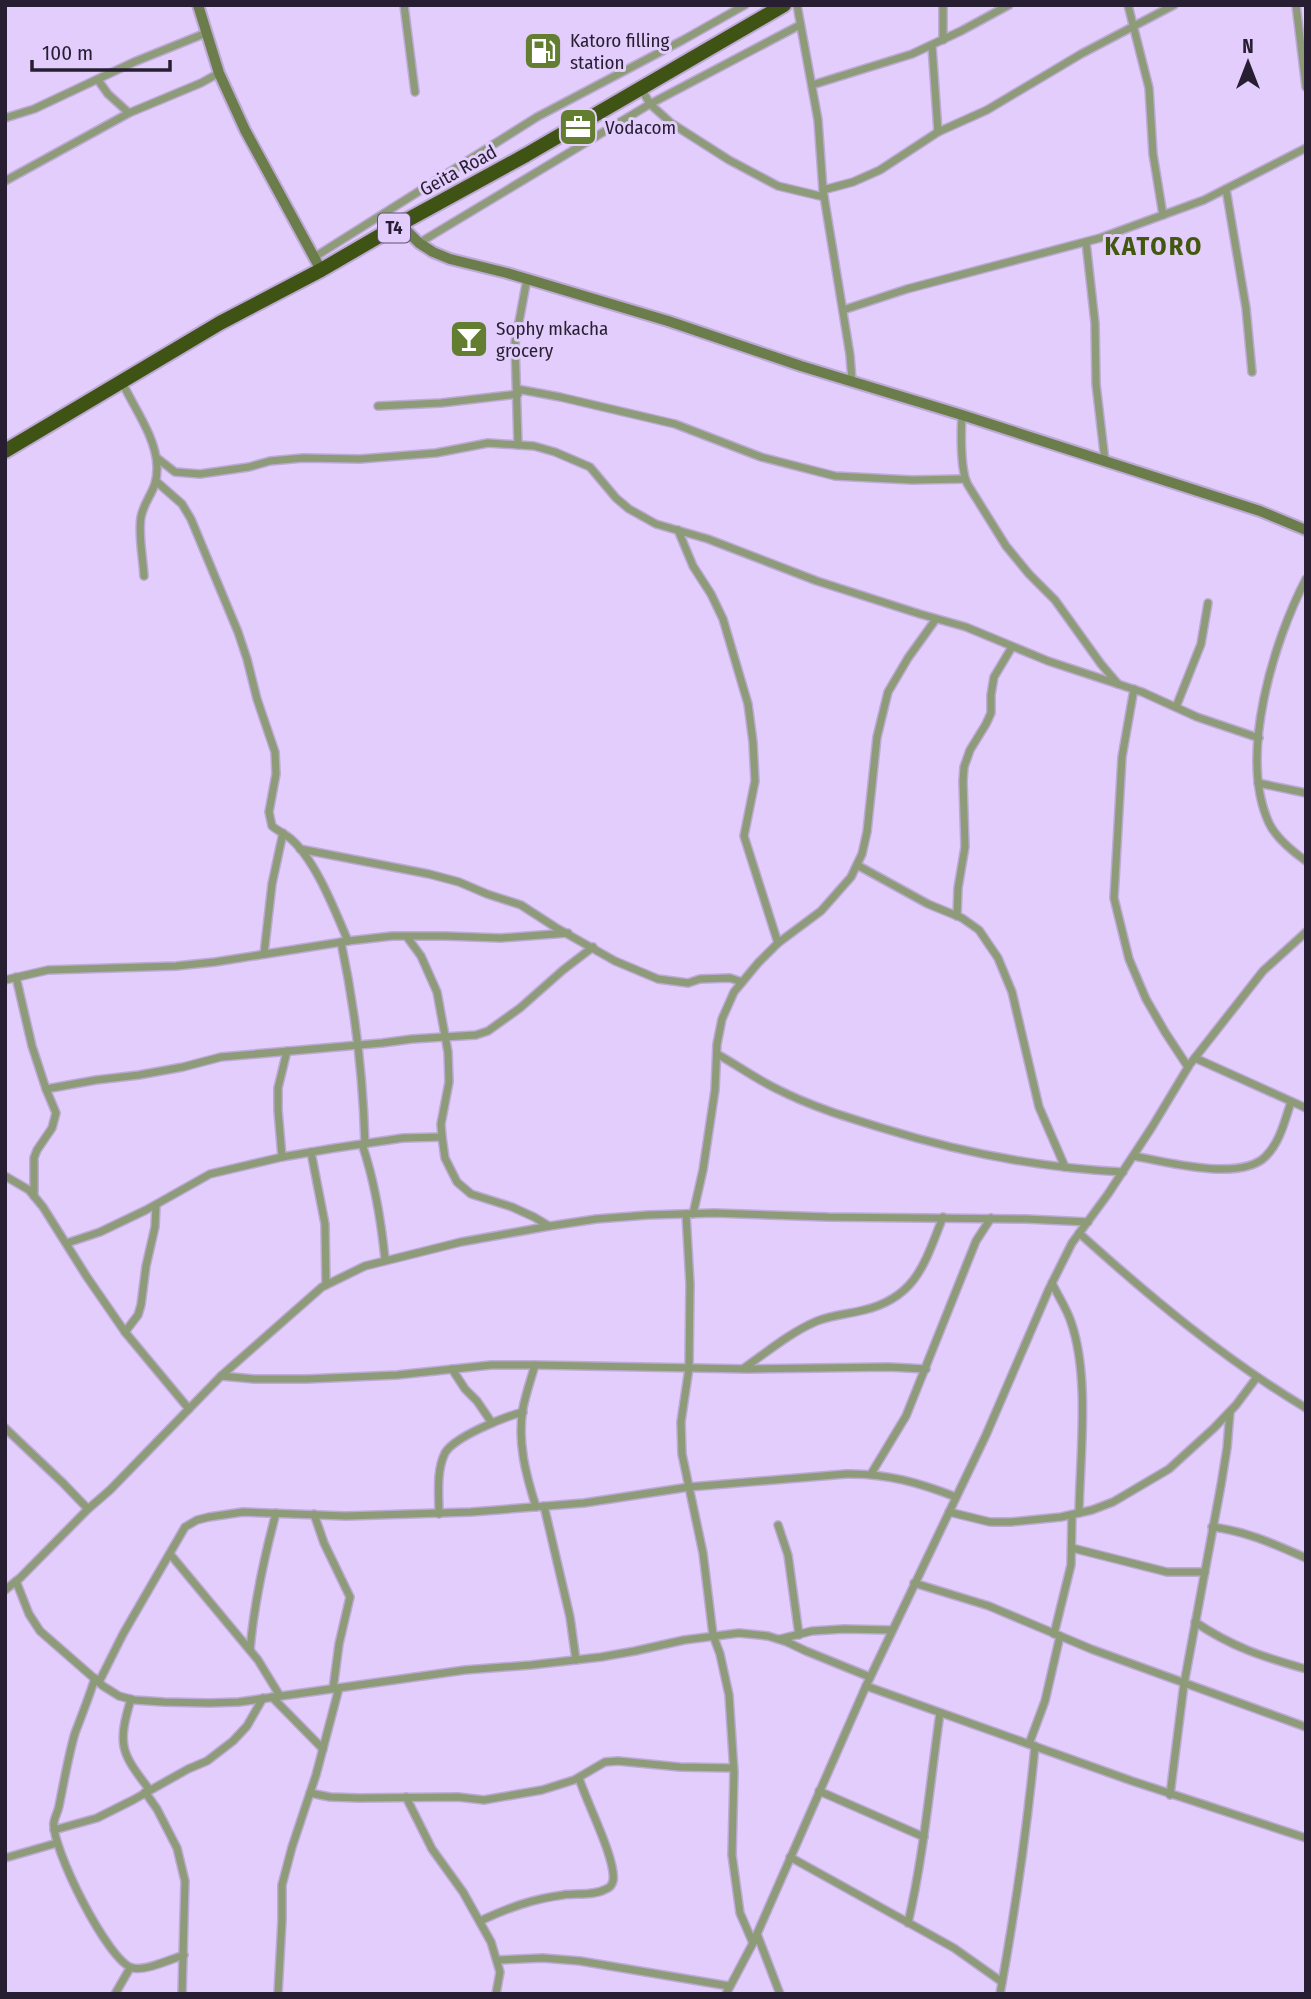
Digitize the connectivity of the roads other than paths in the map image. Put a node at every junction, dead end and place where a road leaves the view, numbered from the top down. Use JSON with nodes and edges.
{"nodes":[{"id":1,"x":198,"y":5,"type":"edge"},
{"id":2,"x":404,"y":5,"type":"edge"},
{"id":3,"x":745,"y":5,"type":"edge"},
{"id":4,"x":784,"y":5,"type":"edge"},
{"id":5,"x":797,"y":5,"type":"edge"},
{"id":6,"x":943,"y":5,"type":"edge"},
{"id":7,"x":1009,"y":5,"type":"edge"},
{"id":8,"x":1128,"y":5,"type":"edge"},
{"id":9,"x":1174,"y":5,"type":"edge"},
{"id":10,"x":1296,"y":5,"type":"edge"},
{"id":11,"x":800,"y":25,"type":"junction"},
{"id":12,"x":1133,"y":27,"type":"junction"},
{"id":13,"x":206,"y":33,"type":"junction"},
{"id":14,"x":943,"y":40,"type":"junction"},
{"id":15,"x":932,"y":46,"type":"junction"},
{"id":16,"x":1304,"y":48,"type":"edge"},
{"id":17,"x":219,"y":73,"type":"junction"},
{"id":18,"x":98,"y":80,"type":"junction"},
{"id":19,"x":812,"y":85,"type":"junction"},
{"id":20,"x":1306,"y":87,"type":"edge"},
{"id":21,"x":641,"y":88,"type":"junction"},
{"id":22,"x":415,"y":92,"type":"dead end"},
{"id":23,"x":650,"y":104,"type":"junction"},
{"id":24,"x":129,"y":113,"type":"junction"},
{"id":25,"x":5,"y":118,"type":"edge"},
{"id":26,"x":938,"y":132,"type":"junction"},
{"id":27,"x":1306,"y":148,"type":"edge"},
{"id":28,"x":5,"y":181,"type":"edge"},
{"id":29,"x":1226,"y":188,"type":"junction"},
{"id":30,"x":823,"y":193,"type":"junction"},
{"id":31,"x":1163,"y":215,"type":"junction"},
{"id":32,"x":400,"y":224,"type":"junction"},
{"id":33,"x":1086,"y":242,"type":"junction"},
{"id":34,"x":419,"y":243,"type":"junction"},
{"id":35,"x":317,"y":264,"type":"junction"},
{"id":36,"x":527,"y":279,"type":"junction"},
{"id":37,"x":843,"y":310,"type":"junction"},
{"id":38,"x":1252,"y":372,"type":"dead end"},
{"id":39,"x":122,"y":381,"type":"junction"},
{"id":40,"x":852,"y":381,"type":"junction"},
{"id":41,"x":518,"y":391,"type":"junction"},
{"id":42,"x":378,"y":406,"type":"dead end"},
{"id":43,"x":962,"y":415,"type":"junction"},
{"id":44,"x":518,"y":445,"type":"junction"},
{"id":45,"x":5,"y":451,"type":"edge"},
{"id":46,"x":157,"y":458,"type":"junction"},
{"id":47,"x":1105,"y":461,"type":"junction"},
{"id":48,"x":964,"y":479,"type":"junction"},
{"id":49,"x":157,"y":482,"type":"junction"},
{"id":50,"x":678,"y":530,"type":"junction"},
{"id":51,"x":1306,"y":530,"type":"edge"},
{"id":52,"x":144,"y":576,"type":"dead end"},
{"id":53,"x":1306,"y":579,"type":"edge"},
{"id":54,"x":1208,"y":603,"type":"dead end"},
{"id":55,"x":936,"y":619,"type":"junction"},
{"id":56,"x":1012,"y":647,"type":"junction"},
{"id":57,"x":1118,"y":684,"type":"junction"},
{"id":58,"x":1134,"y":689,"type":"junction"},
{"id":59,"x":1176,"y":708,"type":"junction"},
{"id":60,"x":1259,"y":738,"type":"junction"},
{"id":61,"x":1258,"y":783,"type":"junction"},
{"id":62,"x":1306,"y":793,"type":"edge"},
{"id":63,"x":283,"y":833,"type":"junction"},
{"id":64,"x":299,"y":849,"type":"junction"},
{"id":65,"x":1306,"y":861,"type":"edge"},
{"id":66,"x":856,"y":865,"type":"junction"},
{"id":67,"x":957,"y":916,"type":"junction"},
{"id":68,"x":1306,"y":932,"type":"edge"},
{"id":69,"x":568,"y":933,"type":"junction"},
{"id":70,"x":407,"y":937,"type":"junction"},
{"id":71,"x":344,"y":942,"type":"junction"},
{"id":72,"x":778,"y":943,"type":"junction"},
{"id":73,"x":593,"y":947,"type":"junction"},
{"id":74,"x":264,"y":954,"type":"junction"},
{"id":75,"x":16,"y":977,"type":"junction"},
{"id":76,"x":5,"y":979,"type":"edge"},
{"id":77,"x":742,"y":982,"type":"junction"},
{"id":78,"x":446,"y":1036,"type":"junction"},
{"id":79,"x":356,"y":1045,"type":"junction"},
{"id":80,"x":287,"y":1051,"type":"junction"},
{"id":81,"x":717,"y":1054,"type":"junction"},
{"id":82,"x":1195,"y":1058,"type":"junction"},
{"id":83,"x":1188,"y":1067,"type":"junction"},
{"id":84,"x":46,"y":1089,"type":"junction"},
{"id":85,"x":1291,"y":1102,"type":"junction"},
{"id":86,"x":1306,"y":1108,"type":"edge"},
{"id":87,"x":442,"y":1137,"type":"junction"},
{"id":88,"x":363,"y":1144,"type":"junction"},
{"id":89,"x":311,"y":1152,"type":"junction"},
{"id":90,"x":1134,"y":1156,"type":"junction"},
{"id":91,"x":282,"y":1157,"type":"junction"},
{"id":92,"x":1065,"y":1167,"type":"junction"},
{"id":93,"x":1123,"y":1172,"type":"junction"},
{"id":94,"x":5,"y":1176,"type":"edge"},
{"id":95,"x":34,"y":1196,"type":"junction"},
{"id":96,"x":156,"y":1205,"type":"junction"},
{"id":97,"x":690,"y":1214,"type":"junction"},
{"id":98,"x":943,"y":1217,"type":"junction"},
{"id":99,"x":991,"y":1218,"type":"junction"},
{"id":100,"x":1088,"y":1222,"type":"junction"},
{"id":101,"x":550,"y":1226,"type":"junction"},
{"id":102,"x":1079,"y":1233,"type":"junction"},
{"id":103,"x":67,"y":1243,"type":"junction"},
{"id":104,"x":385,"y":1259,"type":"junction"},
{"id":105,"x":1052,"y":1283,"type":"junction"},
{"id":106,"x":326,"y":1285,"type":"junction"},
{"id":107,"x":125,"y":1332,"type":"junction"},
{"id":108,"x":535,"y":1365,"type":"junction"},
{"id":109,"x":689,"y":1368,"type":"junction"},
{"id":110,"x":452,"y":1369,"type":"junction"},
{"id":111,"x":744,"y":1369,"type":"junction"},
{"id":112,"x":926,"y":1369,"type":"junction"},
{"id":113,"x":221,"y":1376,"type":"junction"},
{"id":114,"x":1257,"y":1377,"type":"junction"},
{"id":115,"x":1306,"y":1408,"type":"edge"},
{"id":116,"x":189,"y":1409,"type":"junction"},
{"id":117,"x":523,"y":1412,"type":"junction"},
{"id":118,"x":1230,"y":1412,"type":"junction"},
{"id":119,"x":492,"y":1423,"type":"junction"},
{"id":120,"x":5,"y":1428,"type":"edge"},
{"id":121,"x":871,"y":1474,"type":"junction"},
{"id":122,"x":689,"y":1487,"type":"junction"},
{"id":123,"x":956,"y":1497,"type":"junction"},
{"id":124,"x":540,"y":1506,"type":"junction"},
{"id":125,"x":88,"y":1510,"type":"junction"},
{"id":126,"x":949,"y":1512,"type":"junction"},
{"id":127,"x":276,"y":1513,"type":"junction"},
{"id":128,"x":314,"y":1514,"type":"junction"},
{"id":129,"x":439,"y":1514,"type":"junction"},
{"id":130,"x":1075,"y":1514,"type":"junction"},
{"id":131,"x":778,"y":1525,"type":"dead end"},
{"id":132,"x":1212,"y":1527,"type":"junction"},
{"id":133,"x":1072,"y":1548,"type":"junction"},
{"id":134,"x":170,"y":1553,"type":"junction"},
{"id":135,"x":1306,"y":1558,"type":"edge"},
{"id":136,"x":1205,"y":1572,"type":"junction"},
{"id":137,"x":16,"y":1581,"type":"junction"},
{"id":138,"x":914,"y":1583,"type":"junction"},
{"id":139,"x":5,"y":1590,"type":"edge"},
{"id":140,"x":1195,"y":1622,"type":"junction"},
{"id":141,"x":892,"y":1630,"type":"junction"},
{"id":142,"x":799,"y":1634,"type":"junction"},
{"id":143,"x":713,"y":1635,"type":"junction"},
{"id":144,"x":1057,"y":1635,"type":"junction"},
{"id":145,"x":779,"y":1639,"type":"junction"},
{"id":146,"x":250,"y":1650,"type":"junction"},
{"id":147,"x":576,"y":1660,"type":"junction"},
{"id":148,"x":1306,"y":1669,"type":"edge"},
{"id":149,"x":870,"y":1677,"type":"junction"},
{"id":150,"x":97,"y":1680,"type":"junction"},
{"id":151,"x":1184,"y":1684,"type":"junction"},
{"id":152,"x":866,"y":1686,"type":"junction"},
{"id":153,"x":336,"y":1689,"type":"junction"},
{"id":154,"x":276,"y":1697,"type":"junction"},
{"id":155,"x":263,"y":1698,"type":"junction"},
{"id":156,"x":131,"y":1699,"type":"junction"},
{"id":157,"x":940,"y":1713,"type":"junction"},
{"id":158,"x":1306,"y":1727,"type":"edge"},
{"id":159,"x":1032,"y":1745,"type":"junction"},
{"id":160,"x":323,"y":1749,"type":"junction"},
{"id":161,"x":733,"y":1768,"type":"junction"},
{"id":162,"x":579,"y":1778,"type":"junction"},
{"id":163,"x":147,"y":1791,"type":"junction"},
{"id":164,"x":819,"y":1791,"type":"junction"},
{"id":165,"x":310,"y":1793,"type":"junction"},
{"id":166,"x":1170,"y":1795,"type":"junction"},
{"id":167,"x":406,"y":1797,"type":"junction"},
{"id":168,"x":54,"y":1830,"type":"junction"},
{"id":169,"x":924,"y":1837,"type":"junction"},
{"id":170,"x":1306,"y":1838,"type":"edge"},
{"id":171,"x":57,"y":1843,"type":"junction"},
{"id":172,"x":790,"y":1857,"type":"junction"},
{"id":173,"x":5,"y":1858,"type":"edge"},
{"id":174,"x":480,"y":1921,"type":"junction"},
{"id":175,"x":908,"y":1923,"type":"junction"},
{"id":176,"x":757,"y":1934,"type":"junction"},
{"id":177,"x":753,"y":1944,"type":"junction"},
{"id":178,"x":184,"y":1955,"type":"junction"},
{"id":179,"x":498,"y":1960,"type":"junction"},
{"id":180,"x":130,"y":1968,"type":"junction"},
{"id":181,"x":1002,"y":1982,"type":"junction"},
{"id":182,"x":728,"y":1990,"type":"edge"},
{"id":183,"x":115,"y":1994,"type":"edge"},
{"id":184,"x":182,"y":1994,"type":"edge"},
{"id":185,"x":278,"y":1994,"type":"edge"},
{"id":186,"x":495,"y":1994,"type":"edge"},
{"id":187,"x":780,"y":1994,"type":"edge"},
{"id":188,"x":1000,"y":1994,"type":"edge"}],
"edges":[{"from":1,"to":13,"type":"street"},
{"from":2,"to":22,"type":"street"},
{"from":3,"to":35,"type":"street"},
{"from":4,"to":21,"type":"highway","name":"Geita Road","number":"T4"},
{"from":5,"to":11,"type":"street"},
{"from":6,"to":14,"type":"street"},
{"from":7,"to":14,"type":"street"},
{"from":8,"to":12,"type":"street"},
{"from":9,"to":12,"type":"street"},
{"from":10,"to":16,"type":"street"},
{"from":11,"to":19,"type":"street"},
{"from":11,"to":23,"type":"street"},
{"from":12,"to":26,"type":"street"},
{"from":12,"to":31,"type":"street"},
{"from":13,"to":17,"type":"street"},
{"from":13,"to":18,"type":"street"},
{"from":14,"to":15,"type":"street"},
{"from":15,"to":19,"type":"street"},
{"from":15,"to":26,"type":"street"},
{"from":16,"to":20,"type":"street"},
{"from":17,"to":24,"type":"street"},
{"from":17,"to":35,"type":"street"},
{"from":18,"to":24,"type":"street"},
{"from":18,"to":25,"type":"street"},
{"from":19,"to":30,"type":"street"},
{"from":21,"to":23,"type":"street"},
{"from":21,"to":32,"type":"highway","name":"Geita Road","number":"T4"},
{"from":23,"to":30,"type":"street"},
{"from":23,"to":34,"type":"street"},
{"from":24,"to":28,"type":"street"},
{"from":26,"to":30,"type":"street"},
{"from":27,"to":29,"type":"street"},
{"from":29,"to":31,"type":"street"},
{"from":29,"to":38,"type":"street"},
{"from":30,"to":37,"type":"street"},
{"from":31,"to":33,"type":"street"},
{"from":32,"to":34,"type":"street"},
{"from":32,"to":35,"type":"highway","name":"Geita Road","number":"T4"},
{"from":33,"to":37,"type":"street"},
{"from":33,"to":47,"type":"street"},
{"from":34,"to":36,"type":"street"},
{"from":35,"to":39,"type":"highway","name":"Geita Road","number":"T4"},
{"from":36,"to":40,"type":"street"},
{"from":36,"to":41,"type":"street"},
{"from":37,"to":40,"type":"street"},
{"from":39,"to":45,"type":"highway","name":"Geita Road","number":"T4"},
{"from":39,"to":46,"type":"street"},
{"from":40,"to":43,"type":"street"},
{"from":41,"to":42,"type":"street"},
{"from":41,"to":44,"type":"street"},
{"from":41,"to":48,"type":"street"},
{"from":43,"to":47,"type":"street"},
{"from":43,"to":48,"type":"street"},
{"from":44,"to":46,"type":"street"},
{"from":44,"to":50,"type":"street"},
{"from":46,"to":49,"type":"street"},
{"from":47,"to":51,"type":"street"},
{"from":48,"to":57,"type":"street"},
{"from":49,"to":52,"type":"street"},
{"from":49,"to":63,"type":"street"},
{"from":50,"to":55,"type":"street"},
{"from":50,"to":72,"type":"street"},
{"from":53,"to":60,"type":"street"},
{"from":54,"to":59,"type":"street"},
{"from":55,"to":56,"type":"street"},
{"from":55,"to":66,"type":"street"},
{"from":56,"to":57,"type":"street"},
{"from":56,"to":67,"type":"street"},
{"from":57,"to":58,"type":"street"},
{"from":58,"to":59,"type":"street"},
{"from":58,"to":83,"type":"street"},
{"from":59,"to":60,"type":"street"},
{"from":60,"to":61,"type":"street"},
{"from":61,"to":62,"type":"street"},
{"from":61,"to":65,"type":"street"},
{"from":63,"to":64,"type":"street"},
{"from":63,"to":74,"type":"street"},
{"from":64,"to":69,"type":"street"},
{"from":64,"to":71,"type":"street"},
{"from":66,"to":67,"type":"street"},
{"from":66,"to":72,"type":"street"},
{"from":67,"to":92,"type":"street"},
{"from":68,"to":82,"type":"street"},
{"from":69,"to":70,"type":"street"},
{"from":69,"to":73,"type":"street"},
{"from":70,"to":71,"type":"street"},
{"from":70,"to":78,"type":"street"},
{"from":71,"to":74,"type":"street"},
{"from":71,"to":79,"type":"street"},
{"from":72,"to":77,"type":"street"},
{"from":73,"to":77,"type":"street"},
{"from":73,"to":78,"type":"street"},
{"from":74,"to":75,"type":"street"},
{"from":75,"to":76,"type":"street"},
{"from":75,"to":84,"type":"street"},
{"from":77,"to":81,"type":"street"},
{"from":78,"to":79,"type":"street"},
{"from":78,"to":87,"type":"street"},
{"from":79,"to":80,"type":"street"},
{"from":79,"to":88,"type":"street"},
{"from":80,"to":84,"type":"street"},
{"from":80,"to":91,"type":"street"},
{"from":81,"to":92,"type":"street"},
{"from":81,"to":97,"type":"street"},
{"from":82,"to":83,"type":"street"},
{"from":82,"to":85,"type":"street"},
{"from":83,"to":90,"type":"street"},
{"from":84,"to":95,"type":"street"},
{"from":85,"to":86,"type":"street"},
{"from":85,"to":90,"type":"street"},
{"from":87,"to":88,"type":"street"},
{"from":87,"to":101,"type":"street"},
{"from":88,"to":89,"type":"street"},
{"from":88,"to":104,"type":"street"},
{"from":89,"to":91,"type":"street"},
{"from":89,"to":106,"type":"street"},
{"from":90,"to":93,"type":"street"},
{"from":91,"to":96,"type":"street"},
{"from":92,"to":93,"type":"street"},
{"from":93,"to":100,"type":"street"},
{"from":94,"to":95,"type":"street"},
{"from":95,"to":103,"type":"street"},
{"from":96,"to":103,"type":"street"},
{"from":96,"to":107,"type":"street"},
{"from":97,"to":98,"type":"street"},
{"from":97,"to":101,"type":"street"},
{"from":97,"to":109,"type":"street"},
{"from":98,"to":99,"type":"street"},
{"from":98,"to":111,"type":"street"},
{"from":99,"to":100,"type":"street"},
{"from":99,"to":112,"type":"street"},
{"from":100,"to":102,"type":"street"},
{"from":101,"to":104,"type":"street"},
{"from":102,"to":105,"type":"street"},
{"from":102,"to":114,"type":"street"},
{"from":103,"to":107,"type":"street"},
{"from":104,"to":106,"type":"street"},
{"from":105,"to":123,"type":"street"},
{"from":105,"to":130,"type":"street"},
{"from":106,"to":113,"type":"street"},
{"from":107,"to":116,"type":"street"},
{"from":108,"to":109,"type":"street"},
{"from":108,"to":110,"type":"street"},
{"from":108,"to":117,"type":"street"},
{"from":109,"to":111,"type":"street"},
{"from":109,"to":122,"type":"street"},
{"from":110,"to":113,"type":"street"},
{"from":110,"to":119,"type":"street"},
{"from":111,"to":112,"type":"street"},
{"from":112,"to":121,"type":"street"},
{"from":113,"to":116,"type":"street"},
{"from":114,"to":115,"type":"street"},
{"from":114,"to":118,"type":"street"},
{"from":116,"to":125,"type":"street"},
{"from":117,"to":119,"type":"street"},
{"from":117,"to":124,"type":"street"},
{"from":118,"to":130,"type":"street"},
{"from":118,"to":132,"type":"street"},
{"from":119,"to":129,"type":"street"},
{"from":120,"to":125,"type":"street"},
{"from":121,"to":122,"type":"street"},
{"from":121,"to":123,"type":"street"},
{"from":122,"to":124,"type":"street"},
{"from":122,"to":143,"type":"street"},
{"from":123,"to":126,"type":"street"},
{"from":124,"to":129,"type":"street"},
{"from":124,"to":147,"type":"street"},
{"from":125,"to":137,"type":"street"},
{"from":126,"to":130,"type":"street"},
{"from":126,"to":138,"type":"street"},
{"from":127,"to":128,"type":"street"},
{"from":127,"to":134,"type":"street"},
{"from":127,"to":146,"type":"street"},
{"from":128,"to":129,"type":"street"},
{"from":128,"to":153,"type":"street"},
{"from":130,"to":133,"type":"street"},
{"from":131,"to":142,"type":"street"},
{"from":132,"to":135,"type":"street"},
{"from":132,"to":136,"type":"street"},
{"from":133,"to":136,"type":"street"},
{"from":133,"to":144,"type":"street"},
{"from":134,"to":146,"type":"street"},
{"from":134,"to":150,"type":"street"},
{"from":136,"to":140,"type":"street"},
{"from":137,"to":139,"type":"street"},
{"from":137,"to":150,"type":"street"},
{"from":138,"to":141,"type":"street"},
{"from":138,"to":144,"type":"street"},
{"from":140,"to":148,"type":"street"},
{"from":140,"to":151,"type":"street"},
{"from":141,"to":142,"type":"street"},
{"from":141,"to":149,"type":"street"},
{"from":142,"to":145,"type":"street"},
{"from":143,"to":145,"type":"street"},
{"from":143,"to":147,"type":"street"},
{"from":143,"to":161,"type":"street"},
{"from":144,"to":151,"type":"street"},
{"from":144,"to":159,"type":"street"},
{"from":145,"to":149,"type":"street"},
{"from":146,"to":154,"type":"street"},
{"from":147,"to":153,"type":"street"},
{"from":149,"to":152,"type":"street"},
{"from":150,"to":156,"type":"street"},
{"from":150,"to":168,"type":"street"},
{"from":151,"to":158,"type":"street"},
{"from":151,"to":166,"type":"street"},
{"from":152,"to":157,"type":"street"},
{"from":152,"to":164,"type":"street"},
{"from":153,"to":154,"type":"street"},
{"from":153,"to":160,"type":"street"},
{"from":154,"to":155,"type":"street"},
{"from":154,"to":160,"type":"street"},
{"from":155,"to":156,"type":"street"},
{"from":155,"to":163,"type":"street"},
{"from":156,"to":163,"type":"street"},
{"from":157,"to":159,"type":"street"},
{"from":157,"to":169,"type":"street"},
{"from":159,"to":166,"type":"street"},
{"from":159,"to":181,"type":"street"},
{"from":160,"to":165,"type":"street"},
{"from":161,"to":162,"type":"street"},
{"from":161,"to":177,"type":"street"},
{"from":162,"to":167,"type":"street"},
{"from":162,"to":174,"type":"street"},
{"from":163,"to":168,"type":"street"},
{"from":163,"to":178,"type":"street"},
{"from":164,"to":169,"type":"street"},
{"from":164,"to":172,"type":"street"},
{"from":165,"to":167,"type":"street"},
{"from":165,"to":185,"type":"street"},
{"from":166,"to":170,"type":"street"},
{"from":167,"to":174,"type":"street"},
{"from":168,"to":171,"type":"street"},
{"from":169,"to":175,"type":"street"},
{"from":171,"to":173,"type":"street"},
{"from":171,"to":180,"type":"street"},
{"from":172,"to":175,"type":"street"},
{"from":172,"to":176,"type":"street"},
{"from":174,"to":179,"type":"street"},
{"from":175,"to":181,"type":"street"},
{"from":176,"to":177,"type":"street"},
{"from":176,"to":187,"type":"street"},
{"from":177,"to":182,"type":"street"},
{"from":178,"to":180,"type":"street"},
{"from":178,"to":184,"type":"street"},
{"from":179,"to":182,"type":"street"},
{"from":179,"to":186,"type":"street"},
{"from":180,"to":183,"type":"street"},
{"from":181,"to":188,"type":"street"}]}
